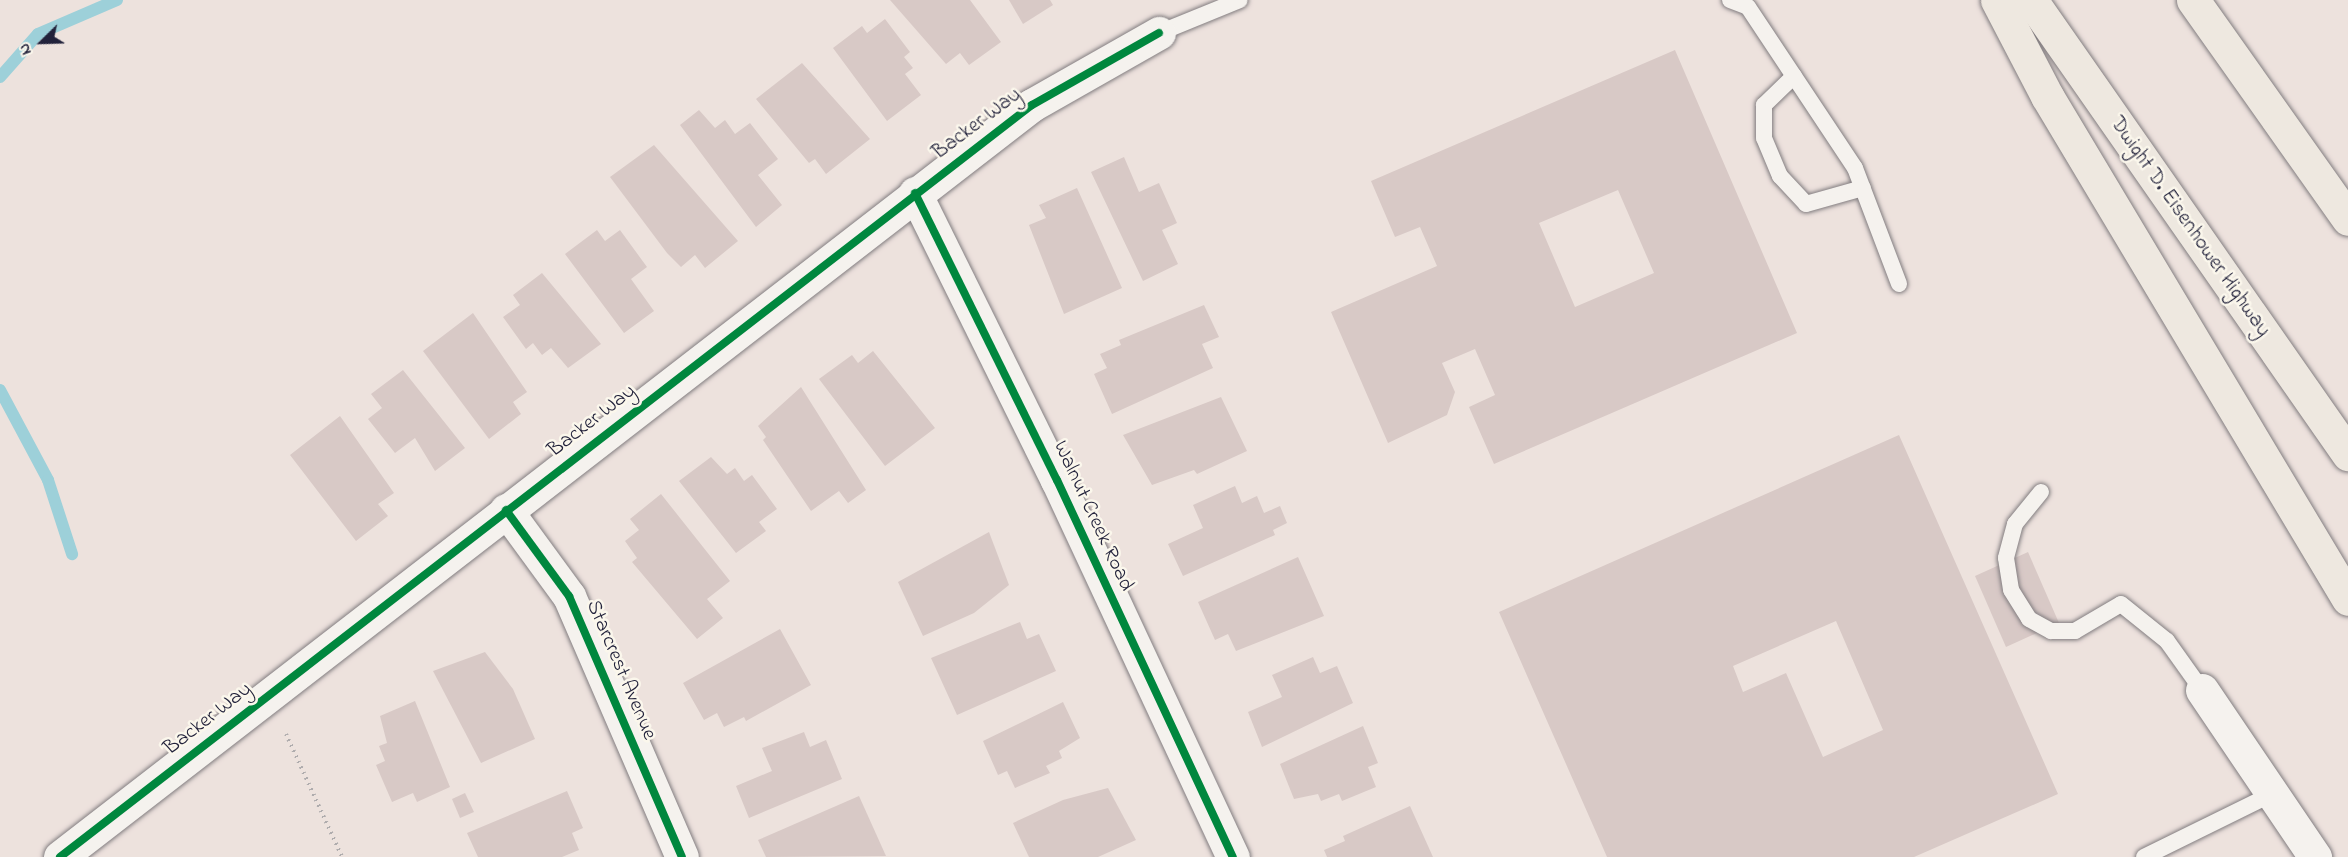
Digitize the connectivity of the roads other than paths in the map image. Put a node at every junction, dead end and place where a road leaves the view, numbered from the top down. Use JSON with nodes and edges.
{"nodes":[{"id":1,"x":1240,"y":0,"type":"edge"},
{"id":2,"x":1730,"y":0,"type":"edge"},
{"id":3,"x":1997,"y":0,"type":"edge"},
{"id":4,"x":2031,"y":0,"type":"edge"},
{"id":5,"x":2193,"y":0,"type":"edge"},
{"id":6,"x":1159,"y":33,"type":"joint"},
{"id":7,"x":1794,"y":76,"type":"junction"},
{"id":8,"x":1863,"y":188,"type":"junction"},
{"id":9,"x":915,"y":193,"type":"junction"},
{"id":10,"x":2348,"y":219,"type":"edge"},
{"id":11,"x":1899,"y":284,"type":"dead end"},
{"id":12,"x":2348,"y":454,"type":"edge"},
{"id":13,"x":2041,"y":492,"type":"dead end"},
{"id":14,"x":506,"y":510,"type":"junction"},
{"id":15,"x":2348,"y":599,"type":"edge"},
{"id":16,"x":2202,"y":690,"type":"joint"},
{"id":17,"x":2272,"y":794,"type":"junction"},
{"id":18,"x":60,"y":857,"type":"edge"},
{"id":19,"x":682,"y":857,"type":"edge"},
{"id":20,"x":1233,"y":857,"type":"edge"},
{"id":21,"x":2144,"y":857,"type":"edge"},
{"id":22,"x":2315,"y":857,"type":"edge"}],
"edges":[{"from":1,"to":6,"type":"lane"},
{"from":2,"to":7,"type":"lane"},
{"from":3,"to":15,"type":"highway"},
{"from":4,"to":12,"type":"highway","name":"Dwight D. Eisenhower Highway"},
{"from":5,"to":10,"type":"highway"},
{"from":6,"to":9,"type":"street","name":"Backer Way"},
{"from":7,"to":8,"type":"lane"},
{"from":7,"to":8,"type":"lane"},
{"from":8,"to":11,"type":"lane"},
{"from":9,"to":14,"type":"street","name":"Backer Way"},
{"from":9,"to":20,"type":"street","name":"Walnut Creek Road"},
{"from":13,"to":16,"type":"lane"},
{"from":14,"to":18,"type":"street","name":"Backer Way"},
{"from":14,"to":19,"type":"street","name":"Starcrest Avenue"},
{"from":16,"to":17,"type":"street"},
{"from":17,"to":21,"type":"lane"},
{"from":17,"to":22,"type":"street"}]}
